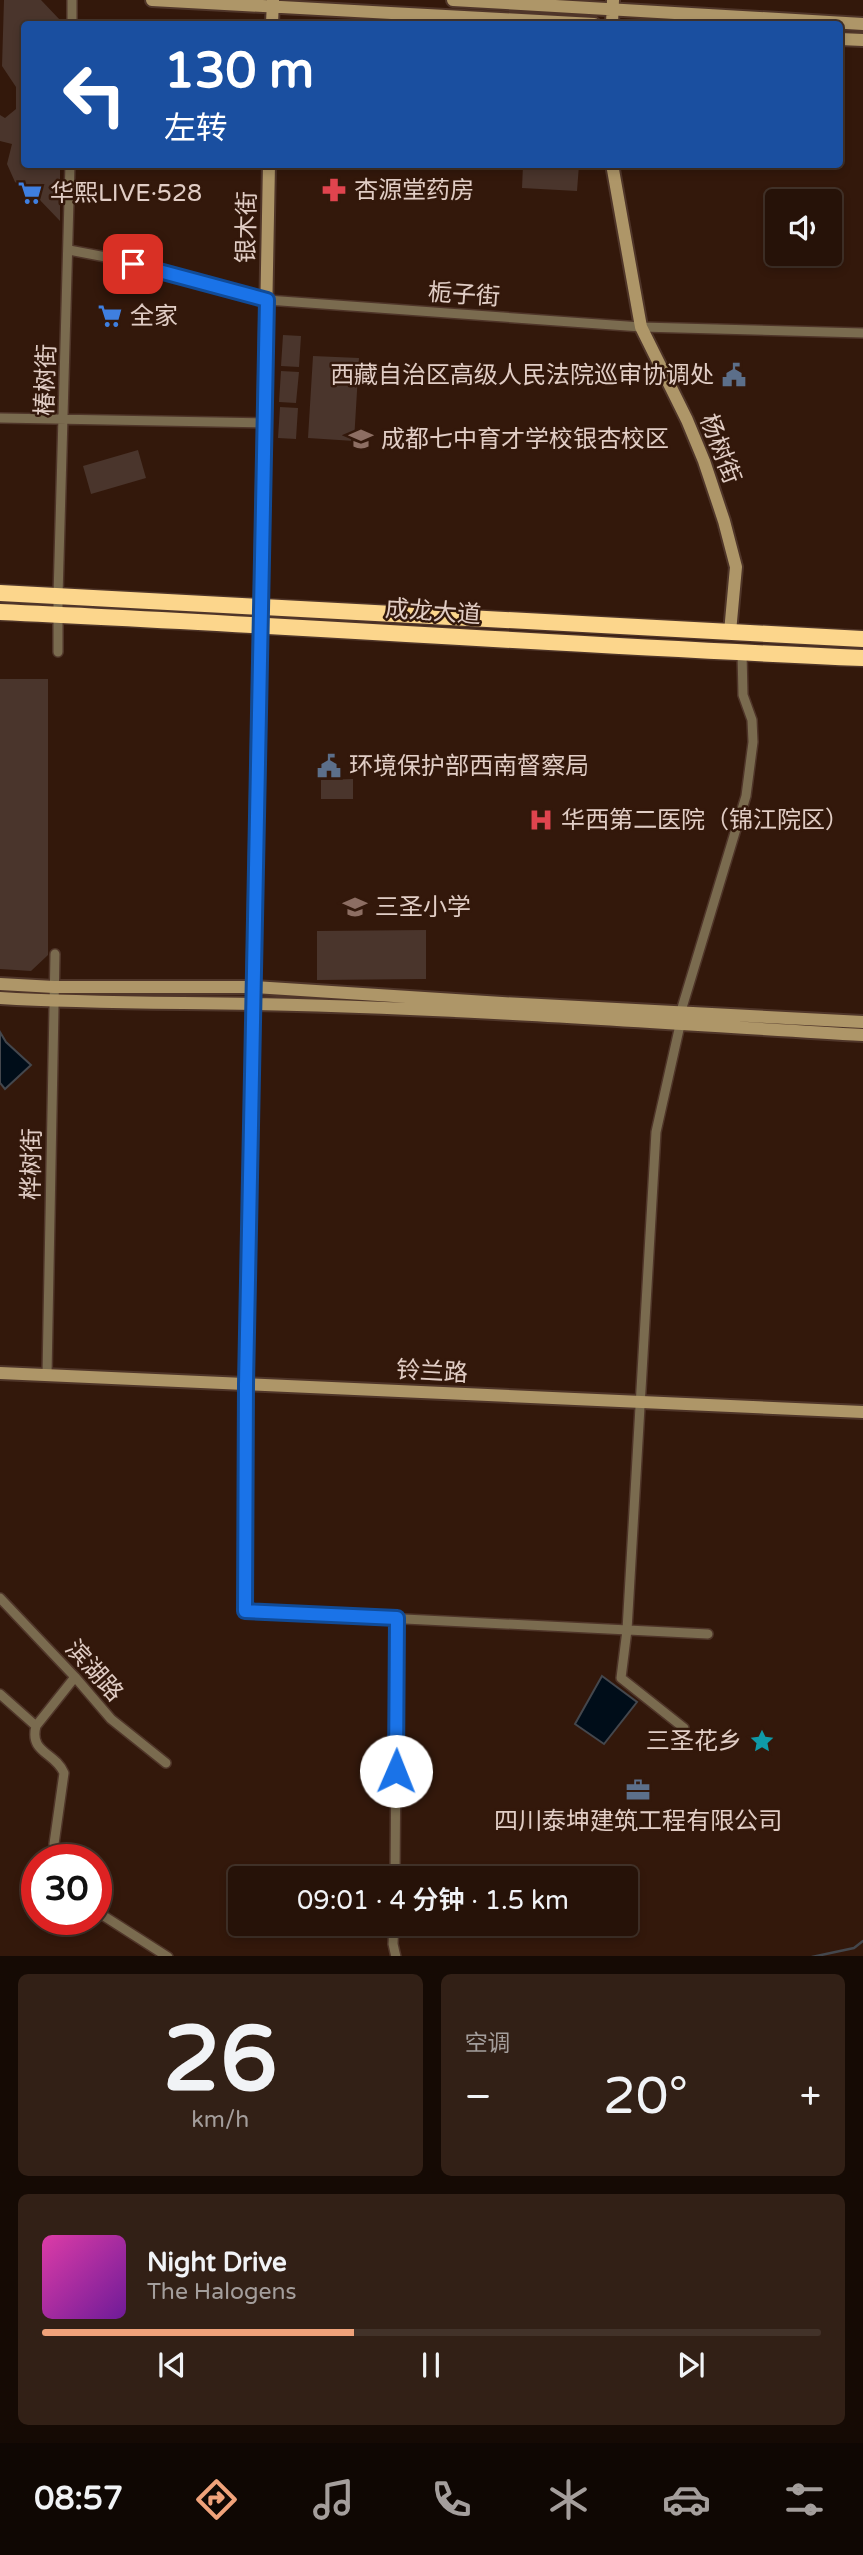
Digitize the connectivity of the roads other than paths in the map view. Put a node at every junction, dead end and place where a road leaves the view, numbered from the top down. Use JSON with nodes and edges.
{"nodes":[{"id":1,"x":72,"y":0,"type":"edge"},
{"id":2,"x":152,"y":0,"type":"edge"},
{"id":3,"x":453,"y":0,"type":"edge"},
{"id":4,"x":273,"y":4,"type":"edge"},
{"id":5,"x":613,"y":5,"type":"edge"},
{"id":6,"x":72,"y":21,"type":"edge"},
{"id":7,"x":546,"y":21,"type":"edge"},
{"id":8,"x":824,"y":21,"type":"edge"},
{"id":9,"x":843,"y":22,"type":"edge"},
{"id":10,"x":863,"y":24,"type":"edge"},
{"id":11,"x":843,"y":39,"type":"edge"},
{"id":12,"x":863,"y":40,"type":"edge"},
{"id":13,"x":70,"y":168,"type":"edge"},
{"id":14,"x":270,"y":168,"type":"edge"},
{"id":15,"x":613,"y":168,"type":"edge"},
{"id":16,"x":69,"y":250,"type":"junction"},
{"id":17,"x":267,"y":300,"type":"junction"},
{"id":18,"x":641,"y":327,"type":"junction"},
{"id":19,"x":863,"y":333,"type":"edge"},
{"id":20,"x":0,"y":418,"type":"edge"},
{"id":21,"x":64,"y":420,"type":"junction"},
{"id":22,"x":264,"y":423,"type":"junction"},
{"id":23,"x":0,"y":593,"type":"edge"},
{"id":24,"x":58,"y":596,"type":"junction"},
{"id":25,"x":261,"y":606,"type":"junction"},
{"id":26,"x":0,"y":612,"type":"edge"},
{"id":27,"x":59,"y":615,"type":"junction"},
{"id":28,"x":261,"y":624,"type":"junction"},
{"id":29,"x":730,"y":632,"type":"junction"},
{"id":30,"x":863,"y":639,"type":"edge"},
{"id":31,"x":58,"y":652,"type":"dead end"},
{"id":32,"x":742,"y":653,"type":"junction"},
{"id":33,"x":863,"y":658,"type":"edge"},
{"id":34,"x":55,"y":954,"type":"dead end"},
{"id":35,"x":0,"y":984,"type":"edge"},
{"id":36,"x":54,"y":987,"type":"junction"},
{"id":37,"x":254,"y":987,"type":"junction"},
{"id":38,"x":0,"y":998,"type":"edge"},
{"id":39,"x":55,"y":1001,"type":"junction"},
{"id":40,"x":253,"y":1004,"type":"junction"},
{"id":41,"x":681,"y":1018,"type":"junction"},
{"id":42,"x":863,"y":1022,"type":"edge"},
{"id":43,"x":863,"y":1035,"type":"edge"},
{"id":44,"x":0,"y":1373,"type":"edge"},
{"id":45,"x":47,"y":1375,"type":"junction"},
{"id":46,"x":246,"y":1384,"type":"junction"},
{"id":47,"x":640,"y":1402,"type":"junction"},
{"id":48,"x":863,"y":1412,"type":"edge"},
{"id":49,"x":0,"y":1598,"type":"edge"},
{"id":50,"x":397,"y":1618,"type":"junction"},
{"id":51,"x":628,"y":1630,"type":"junction"},
{"id":52,"x":708,"y":1634,"type":"dead end"},
{"id":53,"x":75,"y":1677,"type":"junction"},
{"id":54,"x":0,"y":1694,"type":"edge"},
{"id":55,"x":36,"y":1726,"type":"junction"},
{"id":56,"x":684,"y":1728,"type":"dead end"},
{"id":57,"x":166,"y":1763,"type":"dead end"},
{"id":58,"x":54,"y":1844,"type":"edge"},
{"id":59,"x":395,"y":1866,"type":"edge"},
{"id":60,"x":112,"y":1920,"type":"edge"},
{"id":61,"x":393,"y":1936,"type":"edge"},
{"id":62,"x":168,"y":1956,"type":"edge"},
{"id":63,"x":396,"y":1956,"type":"edge"}],
"edges":[{"from":1,"to":6,"type":"street"},
{"from":2,"to":4,"type":"street"},
{"from":3,"to":5,"type":"street"},
{"from":4,"to":7,"type":"street"},
{"from":5,"to":8,"type":"street"},
{"from":9,"to":10,"type":"street"},
{"from":11,"to":12,"type":"street"},
{"from":13,"to":16,"type":"street","name":"椿树街"},
{"from":14,"to":17,"type":"street","name":"银木街"},
{"from":15,"to":18,"type":"street","name":"杨树街"},
{"from":16,"to":17,"type":"street","name":"栀子街"},
{"from":16,"to":21,"type":"street","name":"椿树街"},
{"from":17,"to":18,"type":"street","name":"栀子街"},
{"from":17,"to":22,"type":"street","name":"银木街"},
{"from":18,"to":19,"type":"street","name":"栀子街"},
{"from":18,"to":29,"type":"street","name":"杨树街"},
{"from":20,"to":21,"type":"street"},
{"from":21,"to":22,"type":"street"},
{"from":21,"to":24,"type":"street","name":"椿树街"},
{"from":22,"to":25,"type":"street","name":"银木街"},
{"from":23,"to":24,"type":"highway","name":"成龙大道"},
{"from":24,"to":25,"type":"highway","name":"成龙大道"},
{"from":24,"to":27,"type":"street"},
{"from":25,"to":28,"type":"street","name":"银木街"},
{"from":25,"to":29,"type":"highway","name":"成龙大道"},
{"from":26,"to":27,"type":"highway","name":"成龙大道"},
{"from":27,"to":28,"type":"highway","name":"成龙大道"},
{"from":27,"to":31,"type":"street"},
{"from":28,"to":32,"type":"highway","name":"成龙大道"},
{"from":28,"to":37,"type":"street","name":"银木街"},
{"from":29,"to":30,"type":"highway","name":"成龙大道"},
{"from":32,"to":33,"type":"highway","name":"成龙大道"},
{"from":32,"to":41,"type":"street"},
{"from":34,"to":36,"type":"street","name":"桦树街"},
{"from":35,"to":36,"type":"street"},
{"from":36,"to":37,"type":"street"},
{"from":36,"to":39,"type":"street","name":"桦树街"},
{"from":37,"to":40,"type":"street","name":"银木街"},
{"from":37,"to":41,"type":"street"},
{"from":38,"to":39,"type":"street"},
{"from":39,"to":40,"type":"street"},
{"from":39,"to":45,"type":"street","name":"桦树街"},
{"from":40,"to":41,"type":"street"},
{"from":40,"to":46,"type":"street"},
{"from":41,"to":42,"type":"street"},
{"from":41,"to":43,"type":"street"},
{"from":41,"to":47,"type":"street"},
{"from":44,"to":45,"type":"street","name":"铃兰路"},
{"from":45,"to":46,"type":"street","name":"铃兰路"},
{"from":46,"to":47,"type":"street","name":"铃兰路"},
{"from":46,"to":50,"type":"street"},
{"from":47,"to":48,"type":"street","name":"铃兰路"},
{"from":47,"to":51,"type":"street"},
{"from":49,"to":53,"type":"street","name":"滨湖路"},
{"from":50,"to":51,"type":"street"},
{"from":50,"to":59,"type":"street"},
{"from":51,"to":52,"type":"street"},
{"from":51,"to":56,"type":"street"},
{"from":53,"to":55,"type":"street"},
{"from":53,"to":57,"type":"street","name":"滨湖路"},
{"from":54,"to":55,"type":"street"},
{"from":55,"to":58,"type":"street"},
{"from":60,"to":62,"type":"street"},
{"from":61,"to":63,"type":"street"}]}
